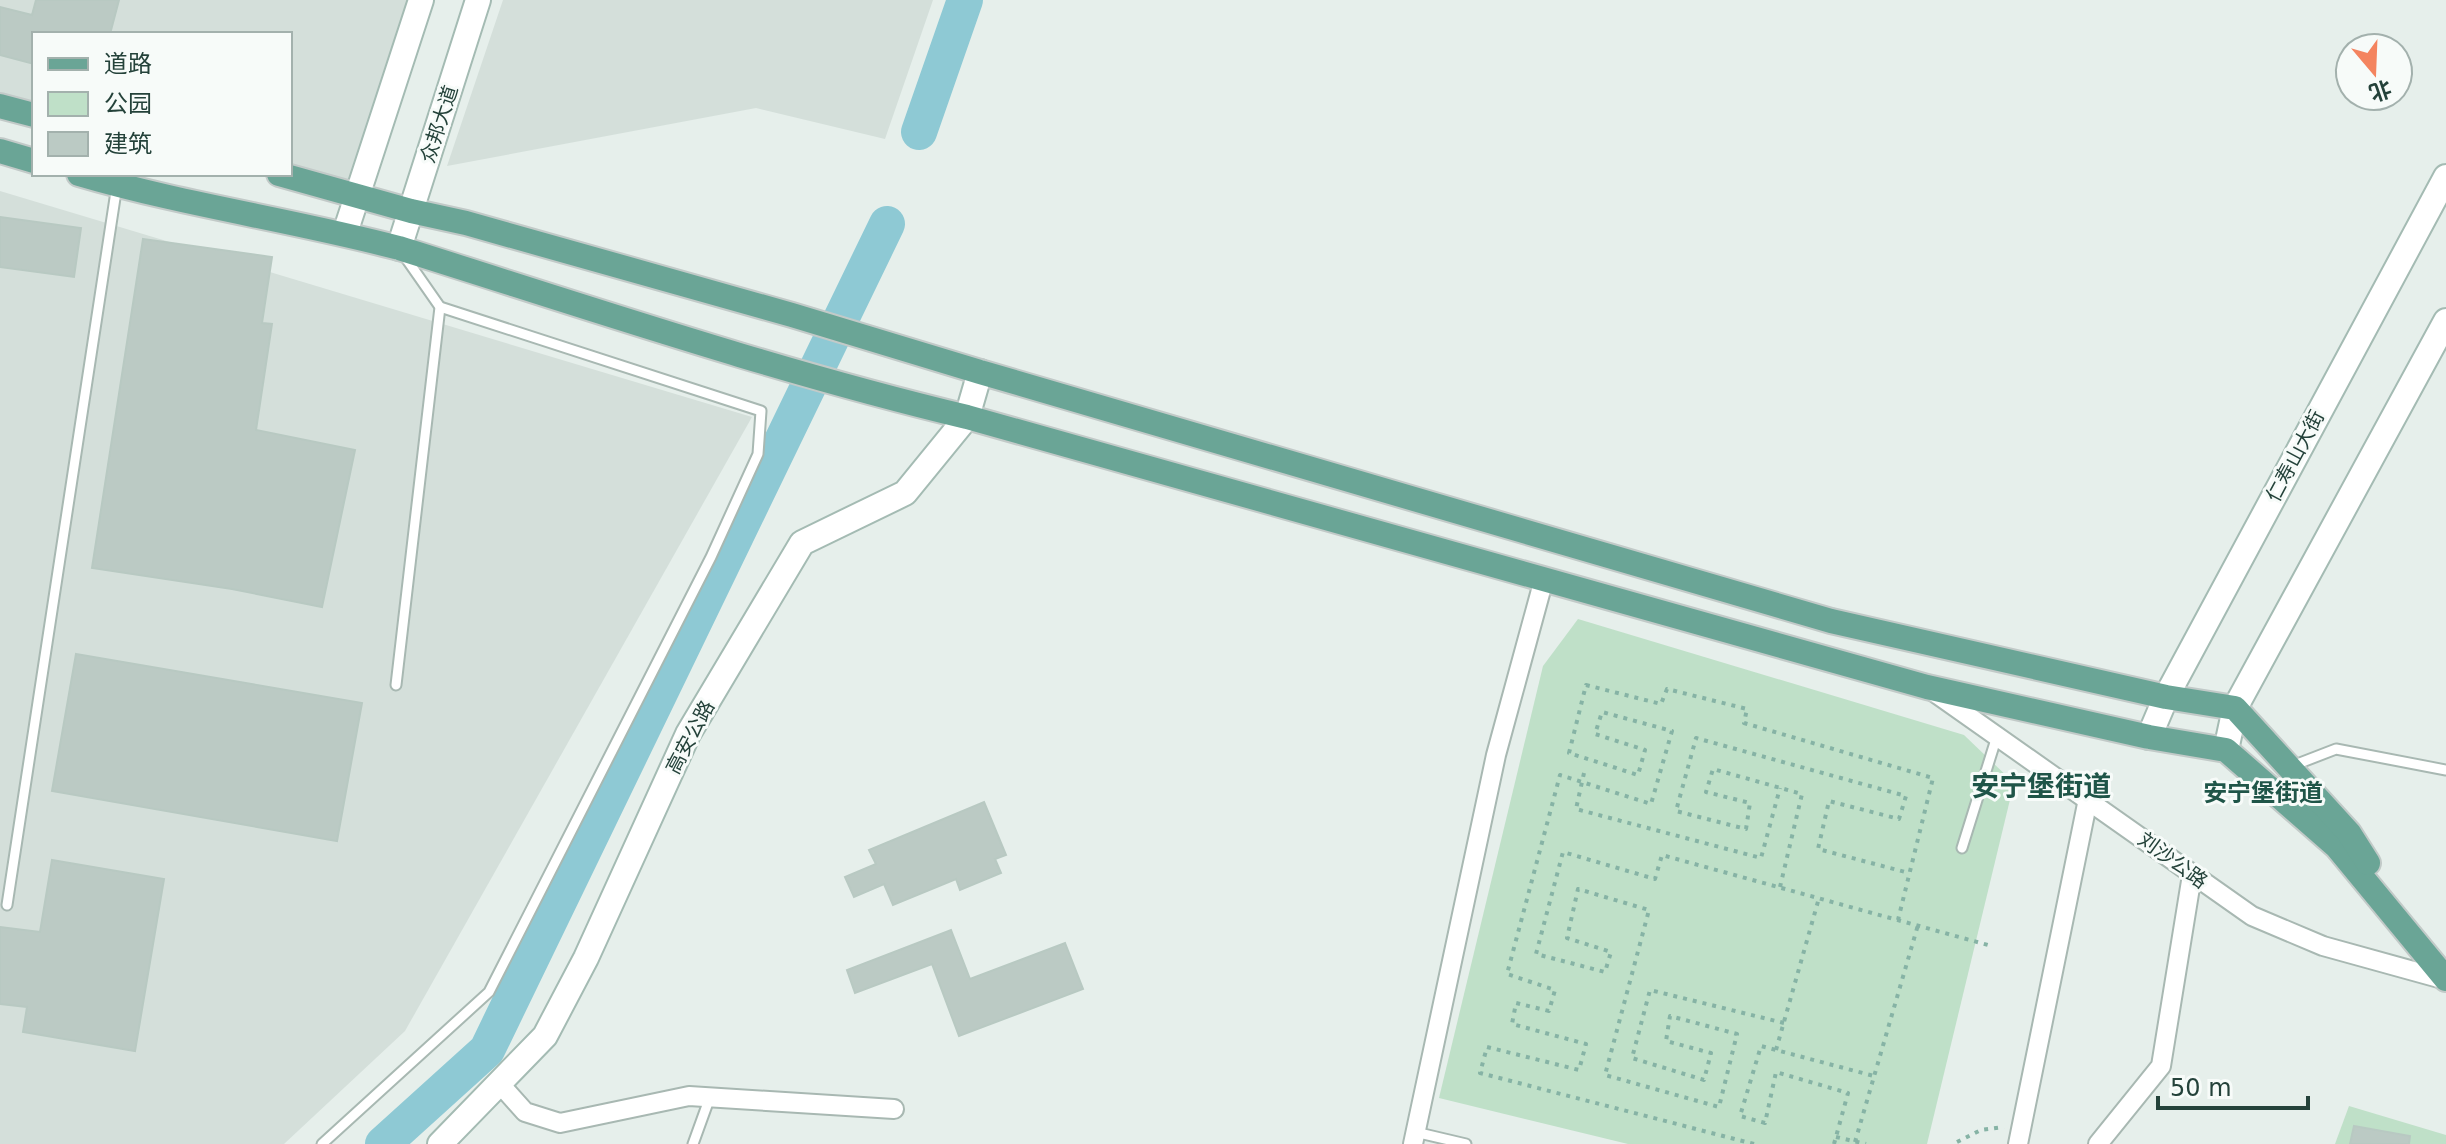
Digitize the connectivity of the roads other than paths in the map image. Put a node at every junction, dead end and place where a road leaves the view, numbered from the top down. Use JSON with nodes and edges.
{"nodes":[{"id":1,"x":421,"y":0,"type":"edge"},
{"id":2,"x":478,"y":0,"type":"edge"},
{"id":3,"x":0,"y":106,"type":"edge"},
{"id":4,"x":32,"y":114,"type":"edge"},
{"id":5,"x":0,"y":151,"type":"edge"},
{"id":6,"x":32,"y":160,"type":"edge"},
{"id":7,"x":86,"y":176,"type":"edge"},
{"id":8,"x":287,"y":176,"type":"edge"},
{"id":9,"x":2446,"y":177,"type":"edge"},
{"id":10,"x":117,"y":185,"type":"junction"},
{"id":11,"x":357,"y":194,"type":"junction"},
{"id":12,"x":411,"y":211,"type":"junction"},
{"id":13,"x":345,"y":233,"type":"junction"},
{"id":14,"x":399,"y":248,"type":"junction"},
{"id":15,"x":440,"y":307,"type":"junction"},
{"id":16,"x":2446,"y":321,"type":"edge"},
{"id":17,"x":980,"y":372,"type":"junction"},
{"id":18,"x":967,"y":417,"type":"junction"},
{"id":19,"x":1544,"y":579,"type":"junction"},
{"id":20,"x":396,"y":685,"type":"dead end"},
{"id":21,"x":1927,"y":687,"type":"junction"},
{"id":22,"x":2166,"y":697,"type":"junction"},
{"id":23,"x":2235,"y":708,"type":"junction"},
{"id":24,"x":1997,"y":736,"type":"junction"},
{"id":25,"x":2149,"y":737,"type":"junction"},
{"id":26,"x":2226,"y":750,"type":"junction"},
{"id":27,"x":2289,"y":768,"type":"junction"},
{"id":28,"x":2446,"y":770,"type":"edge"},
{"id":29,"x":2088,"y":799,"type":"junction"},
{"id":30,"x":1962,"y":848,"type":"dead end"},
{"id":31,"x":2192,"y":875,"type":"junction"},
{"id":32,"x":7,"y":905,"type":"dead end"},
{"id":33,"x":2446,"y":979,"type":"edge"},
{"id":34,"x":500,"y":1084,"type":"junction"},
{"id":35,"x":710,"y":1097,"type":"junction"},
{"id":36,"x":894,"y":1109,"type":"dead end"},
{"id":37,"x":1414,"y":1138,"type":"edge"},
{"id":38,"x":322,"y":1144,"type":"edge"},
{"id":39,"x":440,"y":1144,"type":"edge"},
{"id":40,"x":693,"y":1144,"type":"edge"},
{"id":41,"x":1466,"y":1144,"type":"edge"},
{"id":42,"x":2018,"y":1144,"type":"edge"},
{"id":43,"x":2098,"y":1144,"type":"edge"}],
"edges":[{"from":1,"to":11,"type":"main road"},
{"from":2,"to":12,"type":"main road","name":"众邦大道"},
{"from":3,"to":4,"type":"main road"},
{"from":5,"to":6,"type":"main road"},
{"from":7,"to":10,"type":"main road"},
{"from":8,"to":11,"type":"main road"},
{"from":9,"to":22,"type":"main road","name":"仁寿山大街"},
{"from":10,"to":13,"type":"main road"},
{"from":10,"to":32,"type":"lane"},
{"from":11,"to":12,"type":"main road"},
{"from":11,"to":13,"type":"main road"},
{"from":12,"to":14,"type":"main road","name":"众邦大道"},
{"from":12,"to":17,"type":"main road"},
{"from":13,"to":14,"type":"main road"},
{"from":14,"to":15,"type":"lane"},
{"from":14,"to":18,"type":"main road"},
{"from":15,"to":20,"type":"lane"},
{"from":15,"to":38,"type":"lane"},
{"from":16,"to":23,"type":"main road"},
{"from":17,"to":18,"type":"main road","name":"高安公路"},
{"from":17,"to":22,"type":"main road"},
{"from":18,"to":19,"type":"main road"},
{"from":18,"to":34,"type":"main road","name":"高安公路"},
{"from":19,"to":21,"type":"main road"},
{"from":19,"to":37,"type":"street"},
{"from":21,"to":24,"type":"street","name":"刘沙公路"},
{"from":21,"to":25,"type":"main road"},
{"from":22,"to":23,"type":"main road"},
{"from":22,"to":25,"type":"main road","name":"仁寿山大街"},
{"from":23,"to":26,"type":"main road"},
{"from":23,"to":27,"type":"main road"},
{"from":24,"to":29,"type":"street","name":"刘沙公路"},
{"from":24,"to":30,"type":"lane"},
{"from":25,"to":26,"type":"main road"},
{"from":26,"to":33,"type":"main road"},
{"from":27,"to":28,"type":"lane"},
{"from":27,"to":33,"type":"main road"},
{"from":29,"to":31,"type":"street","name":"刘沙公路"},
{"from":29,"to":42,"type":"street"},
{"from":31,"to":33,"type":"street","name":"刘沙公路"},
{"from":31,"to":43,"type":"street"},
{"from":34,"to":35,"type":"street"},
{"from":34,"to":39,"type":"main road","name":"高安公路"},
{"from":35,"to":36,"type":"street"},
{"from":35,"to":40,"type":"lane"},
{"from":37,"to":41,"type":"lane"}]}
